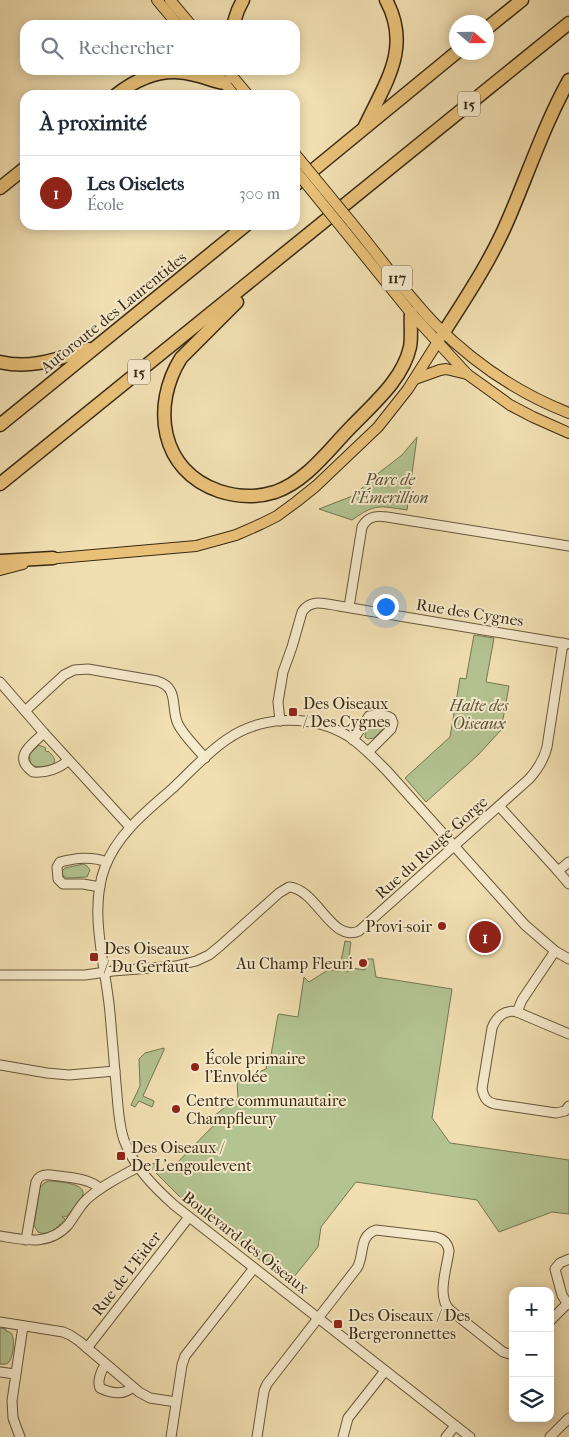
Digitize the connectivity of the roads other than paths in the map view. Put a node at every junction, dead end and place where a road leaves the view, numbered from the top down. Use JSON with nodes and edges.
{"nodes":[{"id":1,"x":158,"y":0,"type":"edge"},
{"id":2,"x":170,"y":0,"type":"edge"},
{"id":3,"x":243,"y":0,"type":"edge"},
{"id":4,"x":386,"y":0,"type":"edge"},
{"id":5,"x":522,"y":0,"type":"edge"},
{"id":6,"x":174,"y":20,"type":"edge"},
{"id":7,"x":187,"y":20,"type":"edge"},
{"id":8,"x":235,"y":20,"type":"edge"},
{"id":9,"x":494,"y":23,"type":"edge"},
{"id":10,"x":569,"y":23,"type":"edge"},
{"id":11,"x":449,"y":59,"type":"edge"},
{"id":12,"x":150,"y":75,"type":"edge"},
{"id":13,"x":195,"y":75,"type":"edge"},
{"id":14,"x":226,"y":75,"type":"edge"},
{"id":15,"x":228,"y":75,"type":"edge"},
{"id":16,"x":229,"y":75,"type":"edge"},
{"id":17,"x":569,"y":80,"type":"edge"},
{"id":18,"x":123,"y":90,"type":"edge"},
{"id":19,"x":233,"y":90,"type":"edge"},
{"id":20,"x":243,"y":90,"type":"edge"},
{"id":21,"x":363,"y":129,"type":"junction"},
{"id":22,"x":300,"y":160,"type":"edge"},
{"id":23,"x":20,"y":172,"type":"edge"},
{"id":24,"x":300,"y":175,"type":"edge"},
{"id":25,"x":300,"y":181,"type":"edge"},
{"id":26,"x":0,"y":188,"type":"edge"},
{"id":27,"x":347,"y":225,"type":"junction"},
{"id":28,"x":240,"y":230,"type":"edge"},
{"id":29,"x":277,"y":260,"type":"junction"},
{"id":30,"x":411,"y":312,"type":"junction"},
{"id":31,"x":441,"y":338,"type":"junction"},
{"id":32,"x":96,"y":347,"type":"junction"},
{"id":33,"x":0,"y":362,"type":"edge"},
{"id":34,"x":467,"y":374,"type":"junction"},
{"id":35,"x":415,"y":379,"type":"junction"},
{"id":36,"x":569,"y":413,"type":"edge"},
{"id":37,"x":0,"y":425,"type":"edge"},
{"id":38,"x":569,"y":433,"type":"edge"},
{"id":39,"x":0,"y":484,"type":"edge"},
{"id":40,"x":569,"y":546,"type":"edge"},
{"id":41,"x":53,"y":558,"type":"junction"},
{"id":42,"x":0,"y":561,"type":"edge"},
{"id":43,"x":0,"y":570,"type":"edge"},
{"id":44,"x":348,"y":607,"type":"junction"},
{"id":45,"x":566,"y":644,"type":"edge"},
{"id":46,"x":0,"y":682,"type":"edge"},
{"id":47,"x":25,"y":711,"type":"junction"},
{"id":48,"x":280,"y":721,"type":"junction"},
{"id":49,"x":44,"y":733,"type":"junction"},
{"id":50,"x":352,"y":740,"type":"junction"},
{"id":51,"x":368,"y":752,"type":"junction"},
{"id":52,"x":206,"y":758,"type":"junction"},
{"id":53,"x":68,"y":761,"type":"junction"},
{"id":54,"x":499,"y":806,"type":"junction"},
{"id":55,"x":130,"y":827,"type":"junction"},
{"id":56,"x":453,"y":846,"type":"junction"},
{"id":57,"x":107,"y":862,"type":"junction"},
{"id":58,"x":569,"y":862,"type":"edge"},
{"id":59,"x":558,"y":871,"type":"junction"},
{"id":60,"x":569,"y":884,"type":"edge"},
{"id":61,"x":100,"y":887,"type":"junction"},
{"id":62,"x":555,"y":952,"type":"junction"},
{"id":63,"x":569,"y":959,"type":"edge"},
{"id":64,"x":104,"y":972,"type":"junction"},
{"id":65,"x":0,"y":974,"type":"edge"},
{"id":66,"x":517,"y":1012,"type":"junction"},
{"id":67,"x":569,"y":1034,"type":"edge"},
{"id":68,"x":0,"y":1065,"type":"edge"},
{"id":69,"x":115,"y":1071,"type":"junction"},
{"id":70,"x":569,"y":1106,"type":"edge"},
{"id":71,"x":138,"y":1167,"type":"junction"},
{"id":72,"x":100,"y":1189,"type":"junction"},
{"id":73,"x":189,"y":1217,"type":"junction"},
{"id":74,"x":0,"y":1236,"type":"edge"},
{"id":75,"x":26,"y":1240,"type":"junction"},
{"id":76,"x":569,"y":1259,"type":"edge"},
{"id":77,"x":254,"y":1268,"type":"junction"},
{"id":78,"x":568,"y":1302,"type":"edge"},
{"id":79,"x":318,"y":1318,"type":"junction"},
{"id":80,"x":554,"y":1318,"type":"edge"},
{"id":81,"x":0,"y":1322,"type":"edge"},
{"id":82,"x":23,"y":1326,"type":"junction"},
{"id":83,"x":87,"y":1348,"type":"junction"},
{"id":84,"x":509,"y":1353,"type":"edge"},
{"id":85,"x":106,"y":1365,"type":"junction"},
{"id":86,"x":385,"y":1370,"type":"junction"},
{"id":87,"x":0,"y":1372,"type":"edge"},
{"id":88,"x":15,"y":1374,"type":"junction"},
{"id":89,"x":132,"y":1387,"type":"junction"},
{"id":90,"x":176,"y":1402,"type":"junction"},
{"id":91,"x":569,"y":1418,"type":"edge"},
{"id":92,"x":455,"y":1426,"type":"junction"},
{"id":93,"x":20,"y":1437,"type":"edge"},
{"id":94,"x":171,"y":1437,"type":"edge"},
{"id":95,"x":257,"y":1437,"type":"edge"},
{"id":96,"x":343,"y":1437,"type":"edge"},
{"id":97,"x":446,"y":1437,"type":"edge"},
{"id":98,"x":470,"y":1437,"type":"edge"},
{"id":99,"x":550,"y":1437,"type":"edge"}],
"edges":[{"from":1,"to":6,"type":"main road"},
{"from":2,"to":7,"type":"main road"},
{"from":3,"to":8,"type":"highway"},
{"from":4,"to":21,"type":"highway"},
{"from":5,"to":9,"type":"highway"},
{"from":10,"to":29,"type":"highway","number":"15"},
{"from":11,"to":21,"type":"highway"},
{"from":12,"to":18,"type":"highway"},
{"from":13,"to":14,"type":"highway"},
{"from":15,"to":19,"type":"main road"},
{"from":16,"to":20,"type":"main road"},
{"from":17,"to":31,"type":"highway"},
{"from":21,"to":25,"type":"highway"},
{"from":22,"to":27,"type":"main road","number":"117","bridge":true},
{"from":23,"to":26,"type":"highway"},
{"from":24,"to":27,"type":"main road","number":"117","bridge":true},
{"from":27,"to":30,"type":"main road","number":"117"},
{"from":27,"to":31,"type":"main road","number":"117"},
{"from":28,"to":32,"type":"highway","name":"Autoroute des Laurentides"},
{"from":29,"to":30,"type":"highway"},
{"from":29,"to":39,"type":"highway","number":"15"},
{"from":30,"to":31,"type":"main road","number":"117"},
{"from":31,"to":34,"type":"main road","number":"117"},
{"from":31,"to":35,"type":"main road"},
{"from":31,"to":36,"type":"main road","number":"117"},
{"from":32,"to":33,"type":"highway"},
{"from":32,"to":37,"type":"highway","name":"Autoroute des Laurentides"},
{"from":34,"to":35,"type":"main road"},
{"from":34,"to":38,"type":"main road","number":"117"},
{"from":35,"to":41,"type":"main road"},
{"from":40,"to":44,"type":"street"},
{"from":41,"to":42,"type":"highway"},
{"from":41,"to":43,"type":"main road"},
{"from":44,"to":45,"type":"street","name":"Rue des Cygnes"},
{"from":44,"to":48,"type":"street","name":"Rue des Cygnes"},
{"from":45,"to":54,"type":"street","name":"Rue du Rouge-Gorge"},
{"from":46,"to":47,"type":"street"},
{"from":47,"to":49,"type":"street"},
{"from":47,"to":52,"type":"street"},
{"from":48,"to":50,"type":"street","name":"Boulevard des Oiseaux"},
{"from":48,"to":52,"type":"street","name":"Boulevard des Oiseaux"},
{"from":49,"to":53,"type":"street"},
{"from":49,"to":53,"type":"street"},
{"from":50,"to":51,"type":"street","name":"Boulevard des Oiseaux"},
{"from":50,"to":51,"type":"street"},
{"from":51,"to":56,"type":"street","name":"Boulevard des Oiseaux"},
{"from":52,"to":55,"type":"street","name":"Boulevard des Oiseaux"},
{"from":53,"to":55,"type":"street"},
{"from":54,"to":56,"type":"street","name":"Rue du Rouge-Gorge"},
{"from":54,"to":59,"type":"street"},
{"from":55,"to":57,"type":"street","name":"Boulevard des Oiseaux"},
{"from":56,"to":62,"type":"street","name":"Boulevard des Oiseaux"},
{"from":56,"to":64,"type":"street","name":"Rue du Rouge-Gorge"},
{"from":57,"to":61,"type":"street","name":"Boulevard des Oiseaux"},
{"from":57,"to":61,"type":"street"},
{"from":58,"to":59,"type":"street"},
{"from":59,"to":60,"type":"street"},
{"from":61,"to":64,"type":"street","name":"Boulevard des Oiseaux"},
{"from":62,"to":63,"type":"street","name":"Boulevard des Oiseaux"},
{"from":62,"to":66,"type":"street"},
{"from":64,"to":65,"type":"street"},
{"from":64,"to":69,"type":"street","name":"Boulevard des Oiseaux"},
{"from":66,"to":67,"type":"street"},
{"from":66,"to":70,"type":"street"},
{"from":68,"to":69,"type":"street"},
{"from":69,"to":71,"type":"street","name":"Boulevard des Oiseaux"},
{"from":71,"to":72,"type":"street"},
{"from":71,"to":73,"type":"street","name":"Boulevard des Oiseaux"},
{"from":72,"to":75,"type":"street"},
{"from":72,"to":75,"type":"street"},
{"from":73,"to":77,"type":"street","name":"Boulevard des Oiseaux"},
{"from":73,"to":83,"type":"street","name":"Rue de L'Eider"},
{"from":74,"to":75,"type":"street"},
{"from":76,"to":78,"type":"street"},
{"from":77,"to":79,"type":"street","name":"Boulevard des Oiseaux"},
{"from":77,"to":90,"type":"street"},
{"from":78,"to":80,"type":"street"},
{"from":79,"to":84,"type":"street"},
{"from":79,"to":86,"type":"street","name":"Boulevard des Oiseaux"},
{"from":79,"to":95,"type":"street"},
{"from":81,"to":82,"type":"street"},
{"from":82,"to":83,"type":"street"},
{"from":82,"to":88,"type":"street"},
{"from":83,"to":85,"type":"street"},
{"from":85,"to":89,"type":"street"},
{"from":85,"to":89,"type":"street"},
{"from":86,"to":92,"type":"street","name":"Boulevard des Oiseaux"},
{"from":86,"to":96,"type":"street"},
{"from":87,"to":88,"type":"street"},
{"from":88,"to":93,"type":"street"},
{"from":89,"to":90,"type":"street"},
{"from":90,"to":94,"type":"street"},
{"from":91,"to":99,"type":"street"},
{"from":92,"to":97,"type":"street"},
{"from":92,"to":98,"type":"street","name":"Boulevard des Oiseaux"}]}
